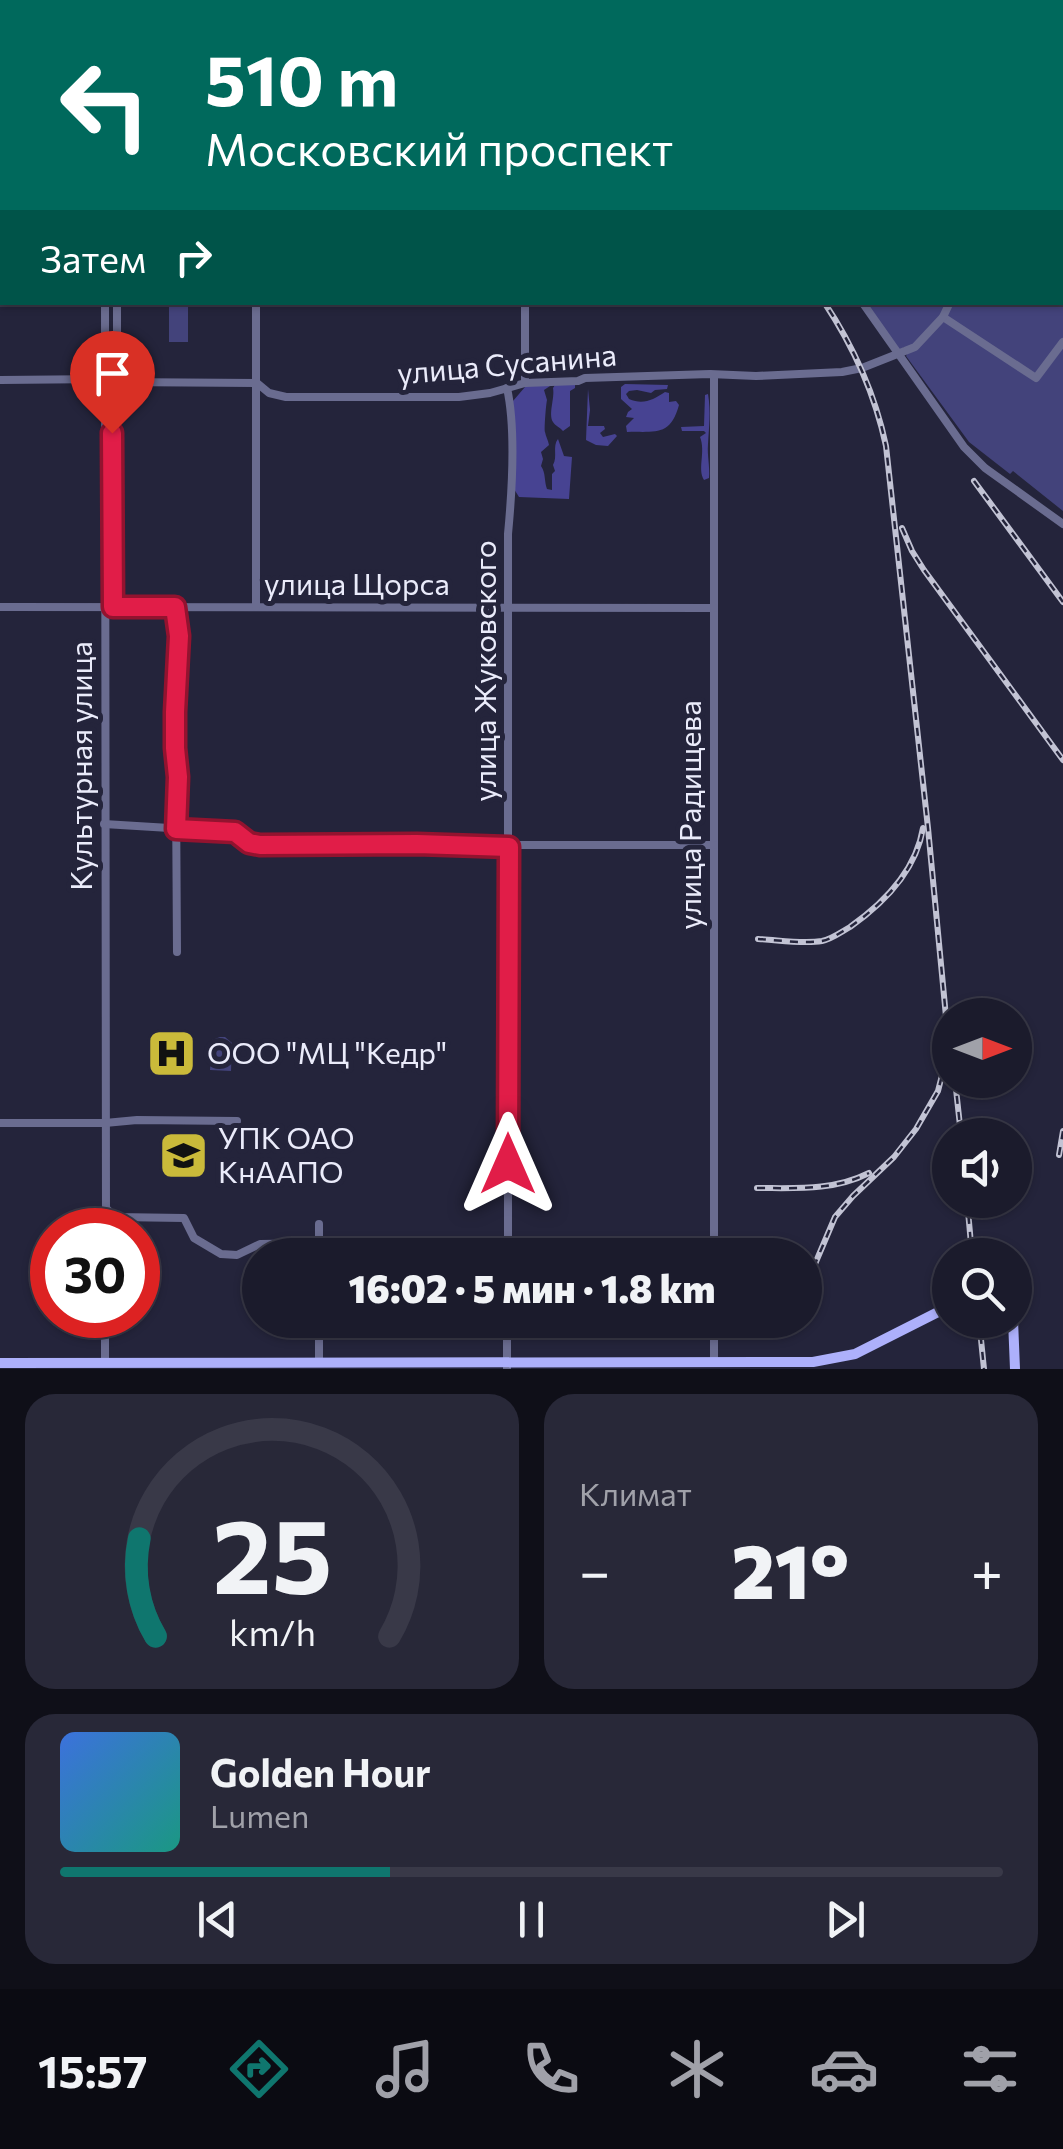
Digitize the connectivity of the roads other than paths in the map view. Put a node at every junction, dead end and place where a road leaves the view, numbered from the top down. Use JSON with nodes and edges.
{"nodes":[{"id":1,"x":105,"y":305,"type":"edge"},
{"id":2,"x":117,"y":305,"type":"edge"},
{"id":3,"x":256,"y":305,"type":"edge"},
{"id":4,"x":525,"y":305,"type":"edge"},
{"id":5,"x":864,"y":305,"type":"edge"},
{"id":6,"x":948,"y":305,"type":"edge"},
{"id":7,"x":942,"y":317,"type":"junction"},
{"id":8,"x":1063,"y":342,"type":"edge"},
{"id":9,"x":898,"y":354,"type":"junction"},
{"id":10,"x":714,"y":375,"type":"junction"},
{"id":11,"x":0,"y":380,"type":"edge"},
{"id":12,"x":109,"y":381,"type":"junction"},
{"id":13,"x":525,"y":383,"type":"junction"},
{"id":14,"x":257,"y":384,"type":"junction"},
{"id":15,"x":507,"y":388,"type":"junction"},
{"id":16,"x":1063,"y":524,"type":"edge"},
{"id":17,"x":0,"y":607,"type":"edge"},
{"id":18,"x":109,"y":607,"type":"junction"},
{"id":19,"x":175,"y":607,"type":"junction"},
{"id":20,"x":256,"y":608,"type":"junction"},
{"id":21,"x":509,"y":608,"type":"junction"},
{"id":22,"x":714,"y":608,"type":"junction"},
{"id":23,"x":104,"y":824,"type":"junction"},
{"id":24,"x":176,"y":829,"type":"junction"},
{"id":25,"x":714,"y":845,"type":"junction"},
{"id":26,"x":509,"y":847,"type":"junction"},
{"id":27,"x":177,"y":952,"type":"dead end"},
{"id":28,"x":238,"y":1121,"type":"dead end"},
{"id":29,"x":105,"y":1123,"type":"junction"},
{"id":30,"x":0,"y":1124,"type":"edge"},
{"id":31,"x":106,"y":1208,"type":"edge"},
{"id":32,"x":160,"y":1218,"type":"edge"},
{"id":33,"x":319,"y":1224,"type":"dead end"},
{"id":34,"x":319,"y":1238,"type":"edge"},
{"id":35,"x":508,"y":1238,"type":"edge"},
{"id":36,"x":714,"y":1238,"type":"edge"},
{"id":37,"x":242,"y":1253,"type":"edge"},
{"id":38,"x":932,"y":1315,"type":"edge"},
{"id":39,"x":105,"y":1338,"type":"edge"},
{"id":40,"x":319,"y":1338,"type":"edge"},
{"id":41,"x":507,"y":1338,"type":"edge"},
{"id":42,"x":714,"y":1338,"type":"edge"},
{"id":43,"x":1014,"y":1338,"type":"edge"},
{"id":44,"x":319,"y":1362,"type":"junction"},
{"id":45,"x":714,"y":1362,"type":"junction"},
{"id":46,"x":0,"y":1363,"type":"edge"},
{"id":47,"x":105,"y":1363,"type":"junction"},
{"id":48,"x":507,"y":1366,"type":"edge"},
{"id":49,"x":1016,"y":1369,"type":"edge"}],
"edges":[{"from":1,"to":12,"type":"street","name":"Культурная улица"},
{"from":2,"to":12,"type":"street","name":"Культурная улица"},
{"from":3,"to":14,"type":"street"},
{"from":4,"to":13,"type":"street"},
{"from":5,"to":9,"type":"street"},
{"from":6,"to":7,"type":"street","name":"улица Сусанина"},
{"from":7,"to":8,"type":"street"},
{"from":7,"to":9,"type":"street","name":"улица Сусанина"},
{"from":9,"to":10,"type":"street","name":"улица Сусанина"},
{"from":9,"to":16,"type":"street"},
{"from":10,"to":13,"type":"street","name":"улица Сусанина"},
{"from":10,"to":22,"type":"street","name":"улица Радищева"},
{"from":11,"to":12,"type":"street","name":"улица Сусанина"},
{"from":12,"to":14,"type":"street","name":"улица Сусанина"},
{"from":12,"to":18,"type":"street","name":"Культурная улица"},
{"from":13,"to":15,"type":"street","name":"улица Сусанина"},
{"from":14,"to":15,"type":"street","name":"улица Сусанина"},
{"from":14,"to":20,"type":"street"},
{"from":15,"to":21,"type":"street","name":"улица Жуковского"},
{"from":17,"to":18,"type":"street","name":"улица Щорса"},
{"from":18,"to":19,"type":"street","name":"улица Щорса"},
{"from":18,"to":23,"type":"street","name":"Культурная улица"},
{"from":19,"to":20,"type":"street","name":"улица Щорса"},
{"from":19,"to":24,"type":"street"},
{"from":20,"to":21,"type":"street","name":"улица Щорса"},
{"from":21,"to":22,"type":"street","name":"улица Щорса"},
{"from":21,"to":26,"type":"street","name":"улица Жуковского"},
{"from":22,"to":25,"type":"street","name":"улица Радищева"},
{"from":23,"to":24,"type":"street"},
{"from":23,"to":29,"type":"street","name":"Культурная улица"},
{"from":24,"to":26,"type":"street"},
{"from":24,"to":27,"type":"street"},
{"from":25,"to":26,"type":"street"},
{"from":25,"to":36,"type":"street","name":"улица Радищева"},
{"from":26,"to":35,"type":"street","name":"улица Жуковского"},
{"from":28,"to":29,"type":"street"},
{"from":29,"to":30,"type":"street"},
{"from":29,"to":31,"type":"street","name":"Культурная улица"},
{"from":32,"to":37,"type":"street"},
{"from":33,"to":34,"type":"street"},
{"from":38,"to":45,"type":"main road"},
{"from":39,"to":47,"type":"street"},
{"from":40,"to":44,"type":"street"},
{"from":41,"to":48,"type":"street"},
{"from":42,"to":45,"type":"street"},
{"from":43,"to":49,"type":"main road"},
{"from":44,"to":47,"type":"main road"},
{"from":44,"to":48,"type":"main road"},
{"from":45,"to":48,"type":"main road"},
{"from":46,"to":47,"type":"main road"}]}
